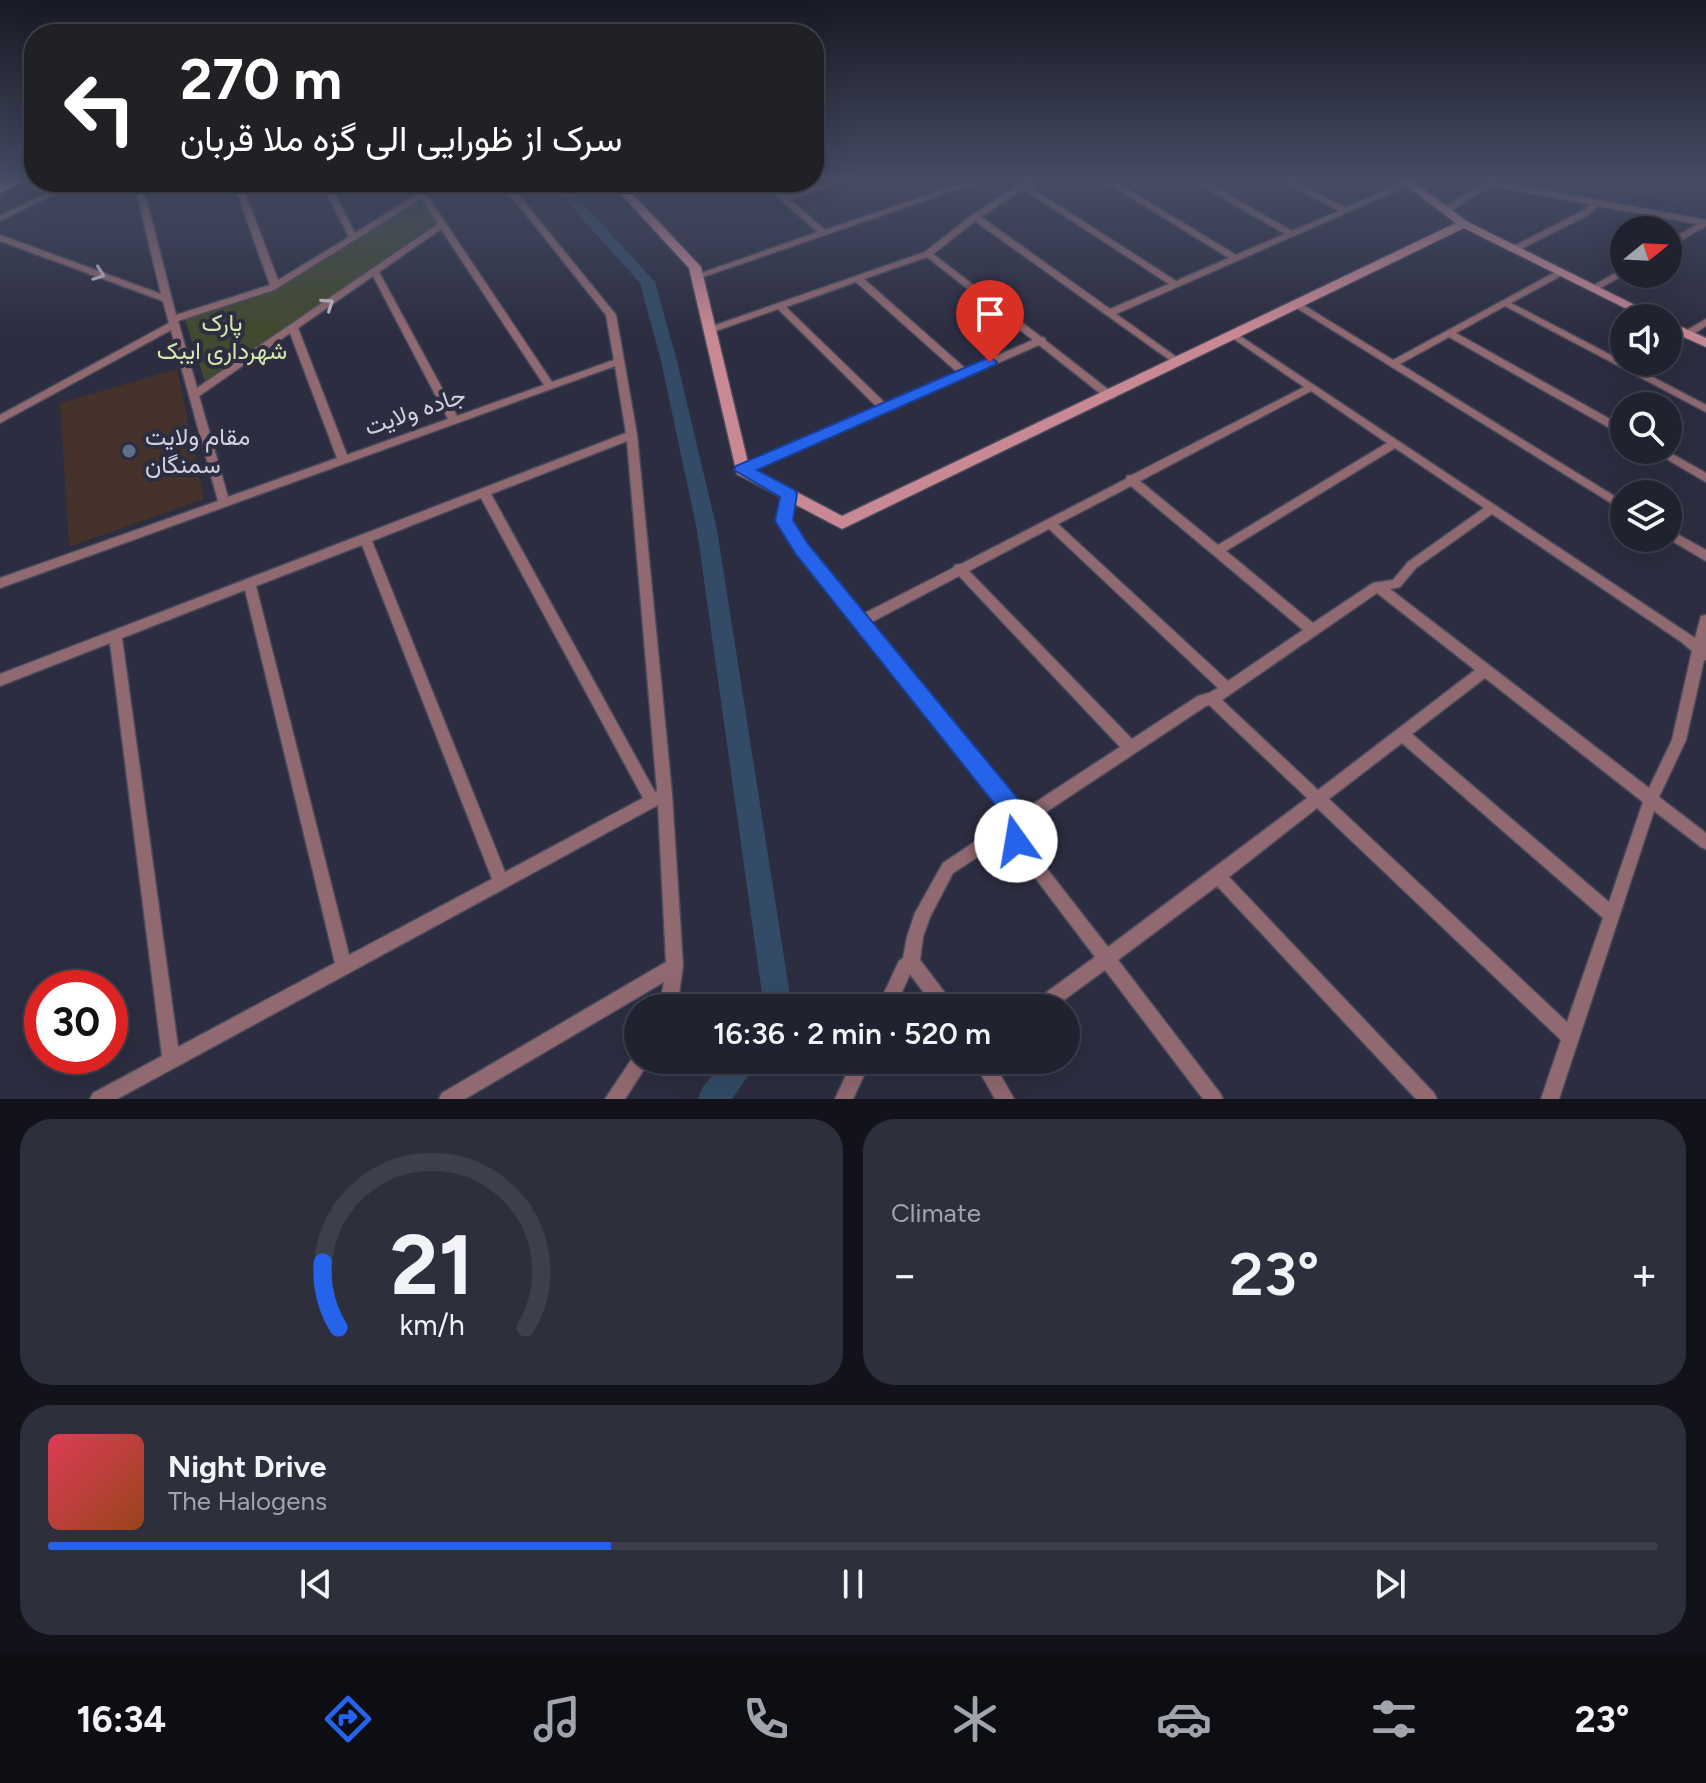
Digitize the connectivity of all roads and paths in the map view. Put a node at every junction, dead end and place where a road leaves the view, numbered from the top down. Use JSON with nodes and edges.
{"nodes":[{"id":1,"x":150,"y":229,"type":"edge"},
{"id":2,"x":254,"y":229,"type":"edge"},
{"id":3,"x":349,"y":229,"type":"edge"},
{"id":4,"x":366,"y":229,"type":"edge"},
{"id":5,"x":436,"y":229,"type":"edge"},
{"id":6,"x":445,"y":229,"type":"edge"},
{"id":7,"x":542,"y":229,"type":"edge"},
{"id":8,"x":660,"y":229,"type":"edge"},
{"id":9,"x":820,"y":229,"type":"edge"},
{"id":10,"x":835,"y":229,"type":"edge"},
{"id":11,"x":959,"y":229,"type":"edge"},
{"id":12,"x":992,"y":229,"type":"edge"},
{"id":13,"x":1090,"y":229,"type":"edge"},
{"id":14,"x":1188,"y":229,"type":"edge"},
{"id":15,"x":1284,"y":229,"type":"edge"},
{"id":16,"x":1303,"y":229,"type":"edge"},
{"id":17,"x":1453,"y":229,"type":"edge"},
{"id":18,"x":1475,"y":229,"type":"edge"},
{"id":19,"x":1553,"y":229,"type":"edge"},
{"id":20,"x":824,"y":233,"type":"junction"},
{"id":21,"x":1292,"y":234,"type":"junction"},
{"id":22,"x":353,"y":237,"type":"junction"},
{"id":23,"x":0,"y":238,"type":"edge"},
{"id":24,"x":1515,"y":249,"type":"junction"},
{"id":25,"x":928,"y":254,"type":"junction"},
{"id":26,"x":1235,"y":258,"type":"junction"},
{"id":27,"x":375,"y":272,"type":"junction"},
{"id":28,"x":1561,"y":272,"type":"junction"},
{"id":29,"x":697,"y":276,"type":"junction"},
{"id":30,"x":857,"y":278,"type":"junction"},
{"id":31,"x":1610,"y":279,"type":"edge"},
{"id":32,"x":1175,"y":284,"type":"junction"},
{"id":33,"x":275,"y":285,"type":"junction"},
{"id":34,"x":1594,"y":288,"type":"junction"},
{"id":35,"x":167,"y":299,"type":"junction"},
{"id":36,"x":1505,"y":303,"type":"junction"},
{"id":37,"x":1627,"y":304,"type":"edge"},
{"id":38,"x":779,"y":305,"type":"junction"},
{"id":39,"x":1297,"y":305,"type":"junction"},
{"id":40,"x":1109,"y":313,"type":"junction"},
{"id":41,"x":173,"y":322,"type":"junction"},
{"id":42,"x":1706,"y":322,"type":"edge"},
{"id":43,"x":293,"y":328,"type":"junction"},
{"id":44,"x":710,"y":330,"type":"junction"},
{"id":45,"x":1682,"y":332,"type":"edge"},
{"id":46,"x":1449,"y":333,"type":"junction"},
{"id":47,"x":1687,"y":334,"type":"junction"},
{"id":48,"x":1234,"y":335,"type":"junction"},
{"id":49,"x":1042,"y":340,"type":"junction"},
{"id":50,"x":1706,"y":343,"type":"edge"},
{"id":51,"x":620,"y":361,"type":"junction"},
{"id":52,"x":1178,"y":363,"type":"junction"},
{"id":53,"x":1392,"y":364,"type":"junction"},
{"id":54,"x":964,"y":373,"type":"junction"},
{"id":55,"x":550,"y":386,"type":"junction"},
{"id":56,"x":1311,"y":387,"type":"junction"},
{"id":57,"x":194,"y":395,"type":"junction"},
{"id":58,"x":1110,"y":396,"type":"junction"},
{"id":59,"x":884,"y":408,"type":"junction"},
{"id":60,"x":1706,"y":409,"type":"edge"},
{"id":61,"x":0,"y":419,"type":"edge"},
{"id":62,"x":454,"y":420,"type":"junction"},
{"id":63,"x":1610,"y":424,"type":"edge"},
{"id":64,"x":632,"y":435,"type":"junction"},
{"id":65,"x":1395,"y":443,"type":"junction"},
{"id":66,"x":343,"y":459,"type":"junction"},
{"id":67,"x":1681,"y":464,"type":"edge"},
{"id":68,"x":742,"y":470,"type":"junction"},
{"id":69,"x":1706,"y":478,"type":"edge"},
{"id":70,"x":1131,"y":479,"type":"junction"},
{"id":71,"x":484,"y":492,"type":"junction"},
{"id":72,"x":789,"y":494,"type":"junction"},
{"id":73,"x":1610,"y":498,"type":"edge"},
{"id":74,"x":224,"y":502,"type":"junction"},
{"id":75,"x":1492,"y":508,"type":"junction"},
{"id":76,"x":1050,"y":523,"type":"junction"},
{"id":77,"x":365,"y":538,"type":"junction"},
{"id":78,"x":1682,"y":541,"type":"edge"},
{"id":79,"x":1217,"y":551,"type":"junction"},
{"id":80,"x":1706,"y":556,"type":"edge"},
{"id":81,"x":959,"y":568,"type":"junction"},
{"id":82,"x":0,"y":583,"type":"edge"},
{"id":83,"x":249,"y":583,"type":"junction"},
{"id":84,"x":1377,"y":586,"type":"junction"},
{"id":85,"x":1706,"y":620,"type":"edge"},
{"id":86,"x":862,"y":621,"type":"junction"},
{"id":87,"x":1312,"y":630,"type":"junction"},
{"id":88,"x":115,"y":635,"type":"junction"},
{"id":89,"x":1702,"y":651,"type":"edge"},
{"id":90,"x":1485,"y":670,"type":"junction"},
{"id":91,"x":0,"y":680,"type":"edge"},
{"id":92,"x":1227,"y":688,"type":"junction"},
{"id":93,"x":1212,"y":699,"type":"junction"},
{"id":94,"x":1402,"y":734,"type":"junction"},
{"id":95,"x":1130,"y":747,"type":"junction"},
{"id":96,"x":658,"y":798,"type":"junction"},
{"id":97,"x":1317,"y":799,"type":"junction"},
{"id":98,"x":1651,"y":799,"type":"junction"},
{"id":99,"x":1015,"y":825,"type":"junction"},
{"id":100,"x":1706,"y":842,"type":"edge"},
{"id":101,"x":1218,"y":876,"type":"junction"},
{"id":102,"x":501,"y":882,"type":"junction"},
{"id":103,"x":1612,"y":915,"type":"junction"},
{"id":104,"x":1105,"y":958,"type":"junction"},
{"id":105,"x":911,"y":962,"type":"junction"},
{"id":106,"x":675,"y":966,"type":"junction"},
{"id":107,"x":344,"y":967,"type":"junction"},
{"id":108,"x":670,"y":994,"type":"edge"},
{"id":109,"x":892,"y":994,"type":"edge"},
{"id":110,"x":935,"y":994,"type":"edge"},
{"id":111,"x":1057,"y":994,"type":"edge"},
{"id":112,"x":1570,"y":1037,"type":"junction"},
{"id":113,"x":171,"y":1060,"type":"junction"},
{"id":114,"x":631,"y":1074,"type":"edge"},
{"id":115,"x":856,"y":1074,"type":"edge"},
{"id":116,"x":990,"y":1074,"type":"edge"},
{"id":117,"x":99,"y":1099,"type":"edge"},
{"id":118,"x":448,"y":1099,"type":"edge"},
{"id":119,"x":614,"y":1099,"type":"edge"},
{"id":120,"x":844,"y":1099,"type":"edge"},
{"id":121,"x":1005,"y":1099,"type":"edge"},
{"id":122,"x":1214,"y":1099,"type":"edge"},
{"id":123,"x":1428,"y":1099,"type":"edge"},
{"id":124,"x":1550,"y":1099,"type":"edge"}],
"edges":[{"from":1,"to":35,"type":"street"},
{"from":2,"to":33,"type":"street"},
{"from":3,"to":22,"type":"street"},
{"from":4,"to":22,"type":"street"},
{"from":5,"to":27,"type":"street"},
{"from":6,"to":55,"type":"street"},
{"from":7,"to":51,"type":"street"},
{"from":8,"to":29,"type":"street"},
{"from":9,"to":20,"type":"street"},
{"from":10,"to":20,"type":"street"},
{"from":11,"to":25,"type":"street"},
{"from":12,"to":40,"type":"street"},
{"from":13,"to":32,"type":"street"},
{"from":14,"to":26,"type":"street"},
{"from":15,"to":21,"type":"street"},
{"from":16,"to":21,"type":"street"},
{"from":17,"to":39,"type":"street"},
{"from":18,"to":24,"type":"street"},
{"from":19,"to":24,"type":"street"},
{"from":20,"to":29,"type":"street"},
{"from":21,"to":26,"type":"street"},
{"from":22,"to":33,"type":"street"},
{"from":23,"to":35,"type":"street","one_way":true},
{"from":24,"to":28,"type":"street"},
{"from":25,"to":30,"type":"street"},
{"from":25,"to":49,"type":"street"},
{"from":26,"to":32,"type":"street"},
{"from":43,"to":27,"type":"street","one_way":true},
{"from":27,"to":62,"type":"street"},
{"from":28,"to":34,"type":"street"},
{"from":28,"to":36,"type":"street"},
{"from":29,"to":44,"type":"street"},
{"from":30,"to":38,"type":"street"},
{"from":30,"to":54,"type":"street"},
{"from":31,"to":34,"type":"street"},
{"from":32,"to":40,"type":"street"},
{"from":33,"to":41,"type":"street"},
{"from":34,"to":37,"type":"street"},
{"from":35,"to":41,"type":"street"},
{"from":36,"to":46,"type":"street"},
{"from":36,"to":60,"type":"street"},
{"from":38,"to":44,"type":"street"},
{"from":38,"to":59,"type":"street"},
{"from":39,"to":48,"type":"street"},
{"from":39,"to":53,"type":"street"},
{"from":40,"to":52,"type":"street"},
{"from":41,"to":57,"type":"street"},
{"from":41,"to":61,"type":"street"},
{"from":42,"to":47,"type":"street"},
{"from":43,"to":57,"type":"street"},
{"from":43,"to":66,"type":"street"},
{"from":44,"to":68,"type":"street"},
{"from":45,"to":47,"type":"street"},
{"from":46,"to":53,"type":"street"},
{"from":46,"to":63,"type":"street"},
{"from":47,"to":50,"type":"street"},
{"from":48,"to":52,"type":"street"},
{"from":48,"to":56,"type":"street"},
{"from":49,"to":54,"type":"street"},
{"from":49,"to":58,"type":"street"},
{"from":51,"to":55,"type":"street","name":"جاده ولایت"},
{"from":51,"to":64,"type":"street"},
{"from":52,"to":58,"type":"street"},
{"from":53,"to":73,"type":"street"},
{"from":54,"to":59,"type":"street"},
{"from":55,"to":62,"type":"street","name":"جاده ولایت"},
{"from":56,"to":65,"type":"street"},
{"from":56,"to":70,"type":"street"},
{"from":57,"to":74,"type":"street"},
{"from":58,"to":72,"type":"street"},
{"from":59,"to":68,"type":"street"},
{"from":62,"to":66,"type":"street","name":"جاده ولایت"},
{"from":64,"to":71,"type":"street"},
{"from":64,"to":96,"type":"street"},
{"from":65,"to":75,"type":"street"},
{"from":65,"to":79,"type":"street"},
{"from":66,"to":74,"type":"street","name":"جاده ولایت"},
{"from":67,"to":69,"type":"street"},
{"from":68,"to":72,"type":"street"},
{"from":70,"to":76,"type":"street"},
{"from":70,"to":79,"type":"street"},
{"from":71,"to":77,"type":"street"},
{"from":71,"to":96,"type":"street"},
{"from":72,"to":86,"type":"street"},
{"from":74,"to":82,"type":"street","name":"جاده ولایت"},
{"from":75,"to":84,"type":"street"},
{"from":75,"to":89,"type":"street"},
{"from":76,"to":81,"type":"street"},
{"from":76,"to":92,"type":"street"},
{"from":77,"to":83,"type":"street"},
{"from":77,"to":102,"type":"street"},
{"from":78,"to":80,"type":"street"},
{"from":79,"to":87,"type":"street"},
{"from":81,"to":86,"type":"street"},
{"from":81,"to":95,"type":"street"},
{"from":83,"to":88,"type":"street"},
{"from":83,"to":107,"type":"street"},
{"from":84,"to":87,"type":"street"},
{"from":84,"to":90,"type":"street"},
{"from":85,"to":89,"type":"street"},
{"from":86,"to":99,"type":"street"},
{"from":87,"to":92,"type":"street"},
{"from":88,"to":91,"type":"street"},
{"from":88,"to":113,"type":"street"},
{"from":89,"to":98,"type":"street"},
{"from":90,"to":94,"type":"street"},
{"from":90,"to":98,"type":"street"},
{"from":92,"to":93,"type":"street"},
{"from":93,"to":95,"type":"street"},
{"from":93,"to":97,"type":"street"},
{"from":94,"to":97,"type":"street"},
{"from":94,"to":103,"type":"street"},
{"from":95,"to":99,"type":"street"},
{"from":96,"to":102,"type":"street"},
{"from":96,"to":106,"type":"street"},
{"from":97,"to":101,"type":"street"},
{"from":97,"to":112,"type":"street"},
{"from":98,"to":100,"type":"street"},
{"from":98,"to":103,"type":"street"},
{"from":99,"to":104,"type":"street"},
{"from":99,"to":105,"type":"street"},
{"from":101,"to":104,"type":"street"},
{"from":101,"to":123,"type":"street"},
{"from":102,"to":107,"type":"street"},
{"from":103,"to":112,"type":"street"},
{"from":104,"to":111,"type":"street"},
{"from":104,"to":122,"type":"street"},
{"from":105,"to":109,"type":"street"},
{"from":105,"to":110,"type":"street"},
{"from":106,"to":108,"type":"street"},
{"from":106,"to":118,"type":"street"},
{"from":107,"to":113,"type":"street"},
{"from":112,"to":124,"type":"street"},
{"from":113,"to":117,"type":"street"},
{"from":114,"to":119,"type":"street"},
{"from":115,"to":120,"type":"street"},
{"from":116,"to":121,"type":"street"}]}
